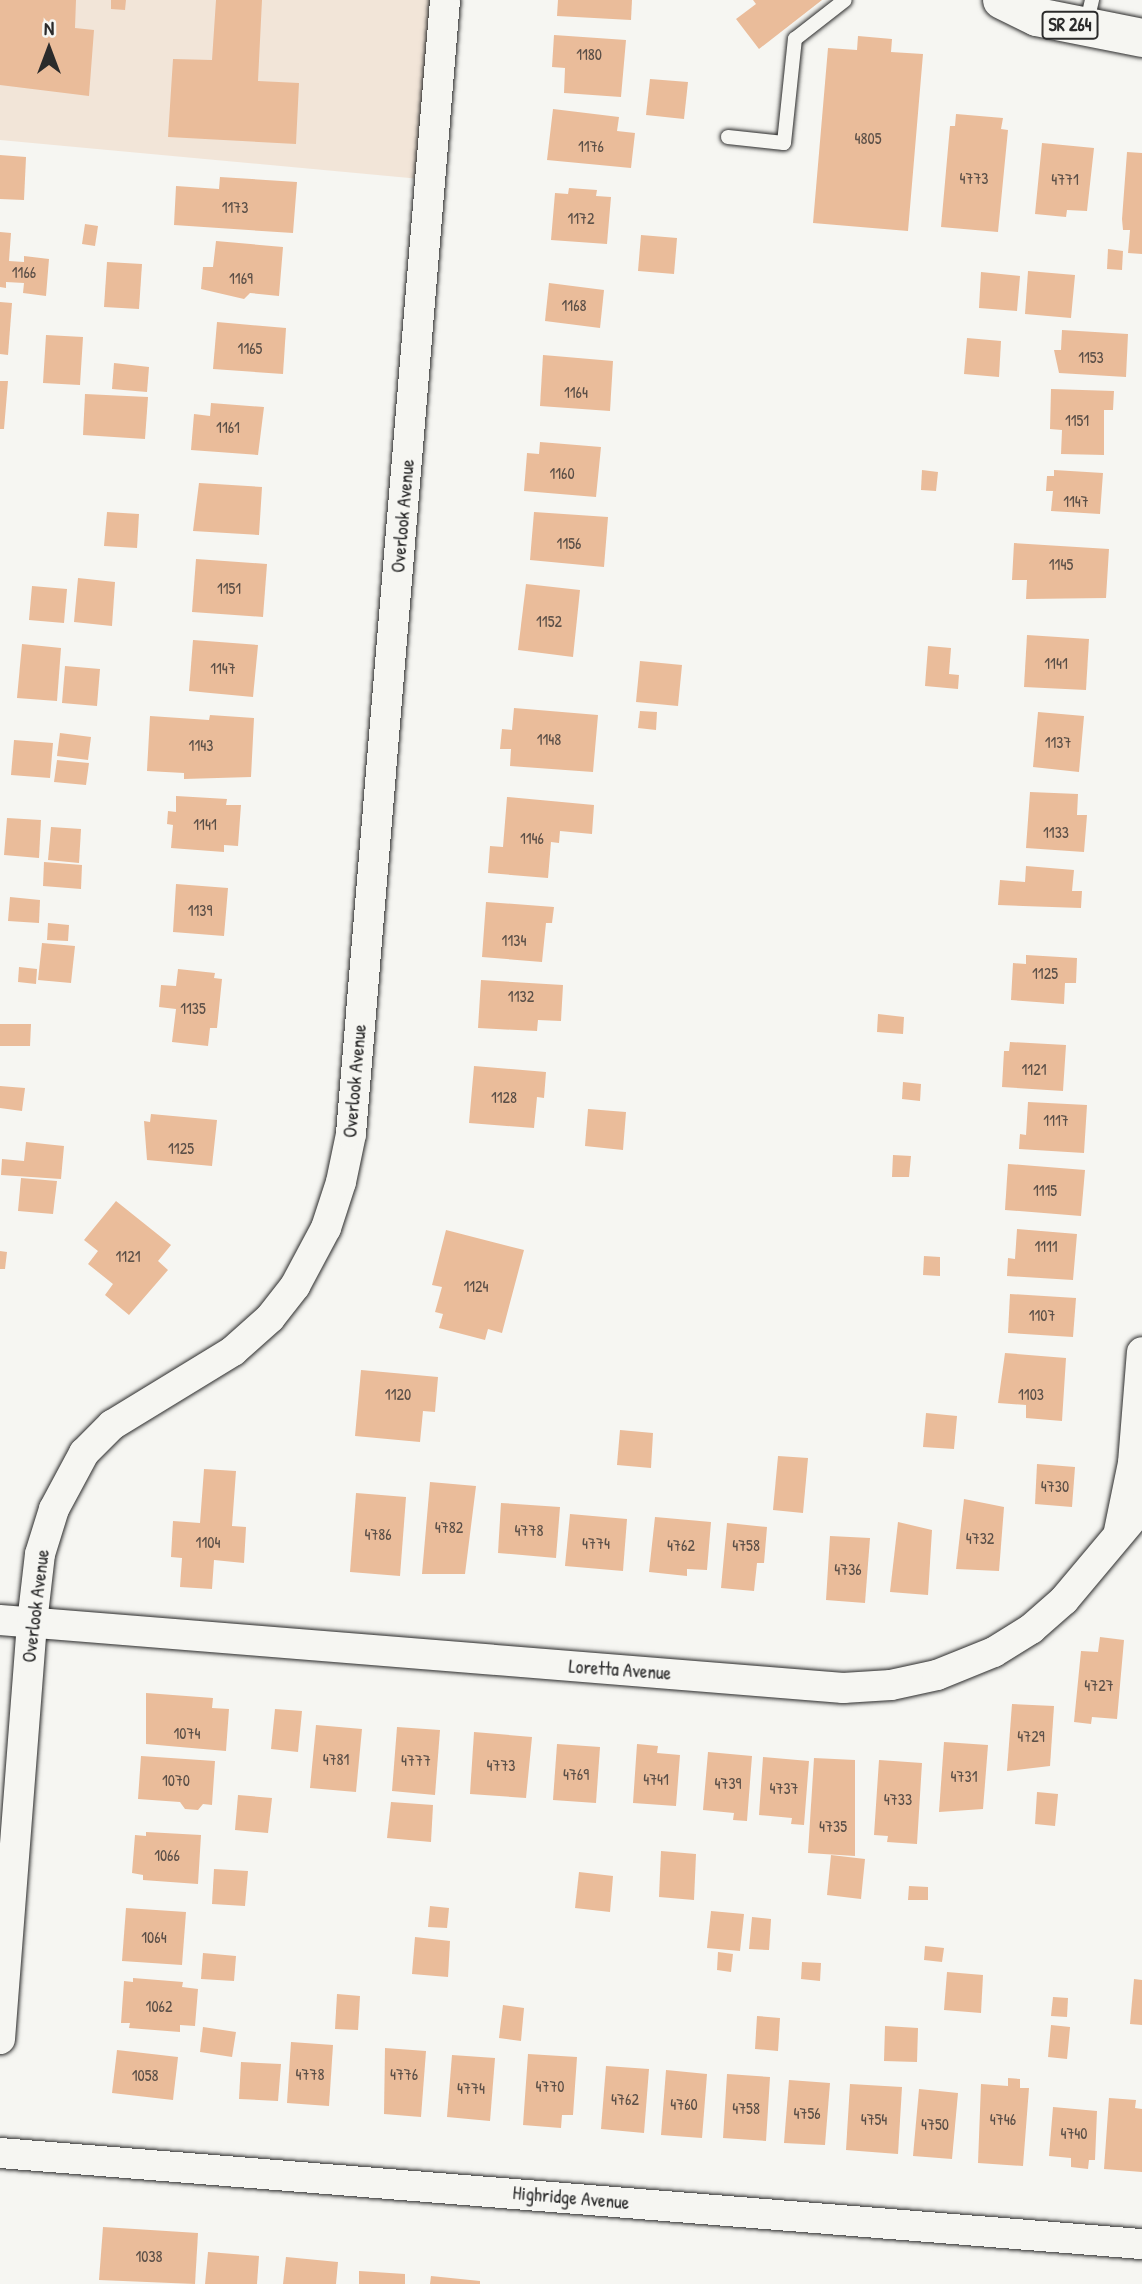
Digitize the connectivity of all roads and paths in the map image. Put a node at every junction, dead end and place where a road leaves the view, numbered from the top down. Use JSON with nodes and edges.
{"nodes":[{"id":1,"x":445,"y":0,"type":"edge"},
{"id":2,"x":845,"y":0,"type":"edge"},
{"id":3,"x":1002,"y":0,"type":"edge"},
{"id":4,"x":1089,"y":14,"type":"edge"},
{"id":5,"x":1142,"y":38,"type":"edge"},
{"id":6,"x":728,"y":137,"type":"dead end"},
{"id":7,"x":1142,"y":1352,"type":"edge"},
{"id":8,"x":1142,"y":1507,"type":"edge"},
{"id":9,"x":1119,"y":1532,"type":"junction"},
{"id":10,"x":0,"y":1620,"type":"edge"},
{"id":11,"x":32,"y":1623,"type":"junction"},
{"id":12,"x":0,"y":2039,"type":"edge"},
{"id":13,"x":0,"y":2153,"type":"edge"},
{"id":14,"x":1142,"y":2244,"type":"edge"}],
"edges":[{"from":1,"to":11,"type":"street","name":"Overlook Avenue"},
{"from":2,"to":6,"type":"lane"},
{"from":3,"to":4,"type":"main road","number":"SR 264"},
{"from":4,"to":5,"type":"main road","number":"SR 264"},
{"from":7,"to":9,"type":"street"},
{"from":8,"to":9,"type":"street","name":"Loretta Avenue"},
{"from":9,"to":11,"type":"street","name":"Loretta Avenue"},
{"from":10,"to":11,"type":"street","name":"Loretta Avenue"},
{"from":11,"to":12,"type":"street","name":"Overlook Avenue"},
{"from":13,"to":14,"type":"street","name":"Highridge Avenue"}]}
